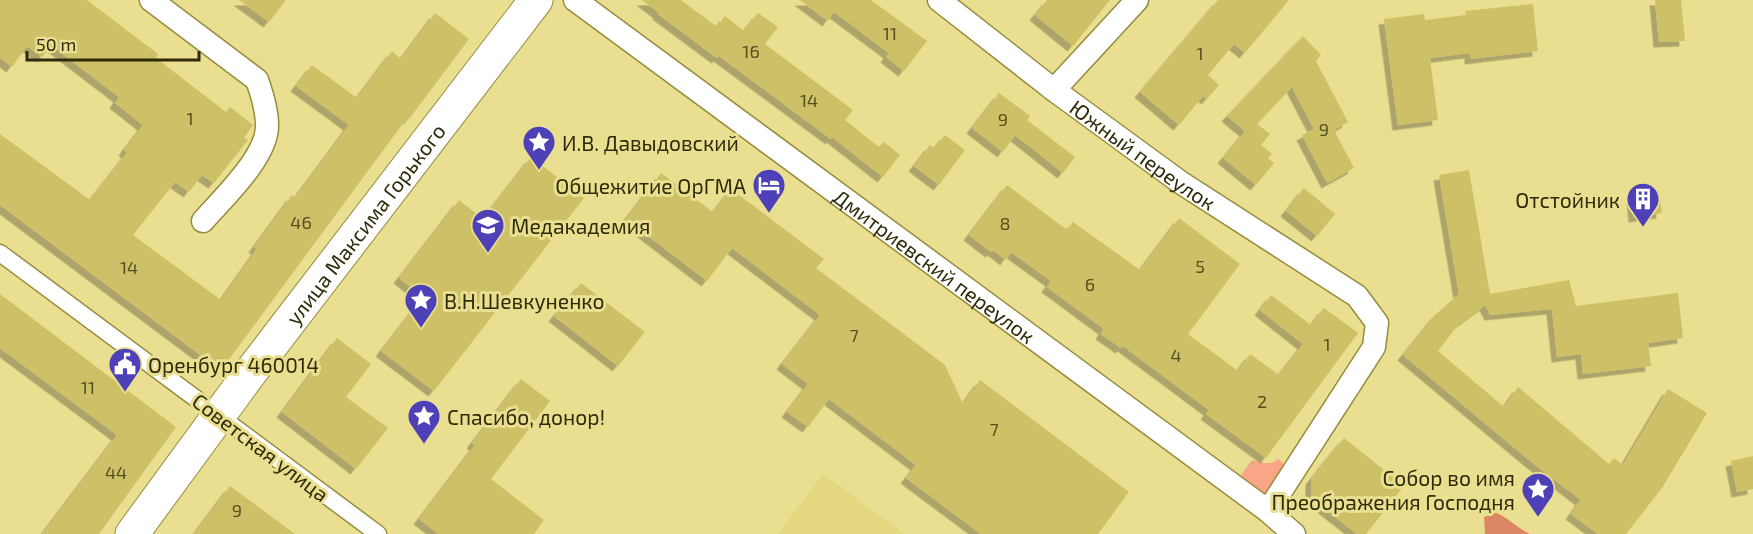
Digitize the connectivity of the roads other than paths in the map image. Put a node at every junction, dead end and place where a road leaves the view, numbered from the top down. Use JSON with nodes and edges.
{"nodes":[{"id":1,"x":151,"y":0,"type":"edge"},
{"id":2,"x":536,"y":0,"type":"edge"},
{"id":3,"x":575,"y":0,"type":"edge"},
{"id":4,"x":939,"y":0,"type":"edge"},
{"id":5,"x":1137,"y":0,"type":"edge"},
{"id":6,"x":1054,"y":90,"type":"junction"},
{"id":7,"x":203,"y":221,"type":"dead end"},
{"id":8,"x":0,"y":253,"type":"edge"},
{"id":9,"x":219,"y":416,"type":"junction"},
{"id":10,"x":1268,"y":511,"type":"junction"},
{"id":11,"x":132,"y":534,"type":"edge"},
{"id":12,"x":378,"y":534,"type":"edge"},
{"id":13,"x":1294,"y":534,"type":"edge"}],
"edges":[{"from":1,"to":7,"type":"street"},
{"from":2,"to":9,"type":"main road","name":"улица Максима Горького"},
{"from":3,"to":10,"type":"street","name":"Дмитриевский переулок"},
{"from":4,"to":6,"type":"street","name":"Южный переулок"},
{"from":5,"to":6,"type":"street"},
{"from":6,"to":10,"type":"street","name":"Южный переулок"},
{"from":8,"to":9,"type":"street","name":"Советская улица"},
{"from":9,"to":11,"type":"main road","name":"улица Максима Горького"},
{"from":9,"to":12,"type":"street","name":"Советская улица"},
{"from":10,"to":13,"type":"street","name":"Дмитриевский переулок"}]}
